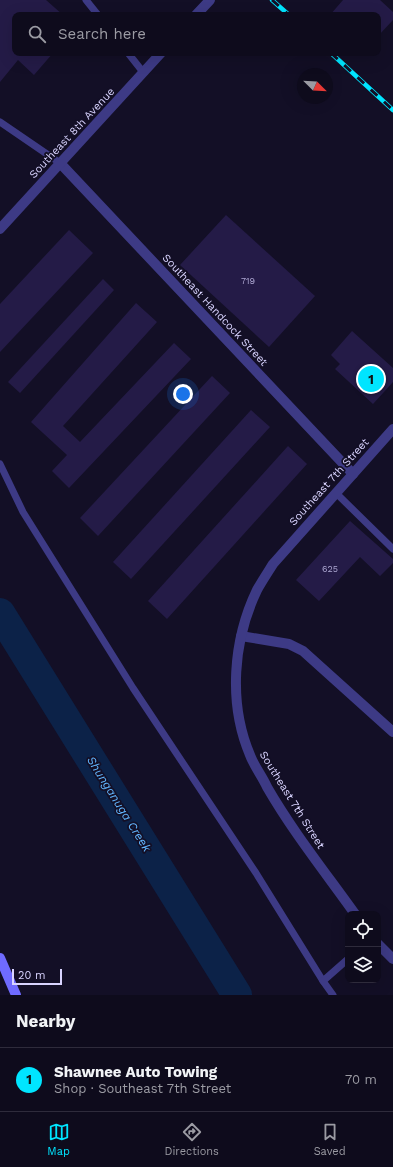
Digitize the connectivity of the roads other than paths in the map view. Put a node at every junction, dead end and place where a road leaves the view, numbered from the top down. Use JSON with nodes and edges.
{"nodes":[{"id":1,"x":86,"y":0,"type":"edge"},
{"id":2,"x":210,"y":0,"type":"edge"},
{"id":3,"x":96,"y":12,"type":"edge"},
{"id":4,"x":199,"y":12,"type":"edge"},
{"id":5,"x":130,"y":56,"type":"edge"},
{"id":6,"x":158,"y":56,"type":"edge"},
{"id":7,"x":143,"y":72,"type":"junction"},
{"id":8,"x":0,"y":122,"type":"edge"},
{"id":9,"x":60,"y":163,"type":"junction"},
{"id":10,"x":0,"y":229,"type":"edge"},
{"id":11,"x":393,"y":429,"type":"edge"},
{"id":12,"x":0,"y":464,"type":"edge"},
{"id":13,"x":353,"y":474,"type":"junction"},
{"id":14,"x":336,"y":493,"type":"junction"},
{"id":15,"x":393,"y":549,"type":"edge"},
{"id":16,"x":241,"y":636,"type":"junction"},
{"id":17,"x":393,"y":732,"type":"edge"},
{"id":18,"x":353,"y":911,"type":"edge"},
{"id":19,"x":381,"y":947,"type":"edge"},
{"id":20,"x":0,"y":958,"type":"edge"},
{"id":21,"x":393,"y":959,"type":"edge"},
{"id":22,"x":345,"y":962,"type":"edge"},
{"id":23,"x":323,"y":981,"type":"junction"},
{"id":24,"x":16,"y":995,"type":"edge"},
{"id":25,"x":333,"y":995,"type":"edge"}],
"edges":[{"from":1,"to":3,"type":"lane"},
{"from":2,"to":4,"type":"street"},
{"from":5,"to":7,"type":"lane"},
{"from":6,"to":7,"type":"street","name":"Southeast 8th Avenue"},
{"from":7,"to":9,"type":"street","name":"Southeast 8th Avenue"},
{"from":8,"to":9,"type":"lane"},
{"from":9,"to":10,"type":"street","name":"Southeast 8th Avenue"},
{"from":9,"to":13,"type":"street","name":"Southeast Handcock Street"},
{"from":11,"to":13,"type":"street","name":"Southeast 7th Street"},
{"from":12,"to":23,"type":"lane"},
{"from":13,"to":14,"type":"street","name":"Southeast 7th Street"},
{"from":14,"to":15,"type":"lane"},
{"from":14,"to":16,"type":"street","name":"Southeast 7th Street"},
{"from":16,"to":17,"type":"street"},
{"from":16,"to":18,"type":"street","name":"Southeast 7th Street"},
{"from":19,"to":21,"type":"street"},
{"from":20,"to":24,"type":"main road"},
{"from":22,"to":23,"type":"lane"},
{"from":23,"to":25,"type":"lane"}]}
